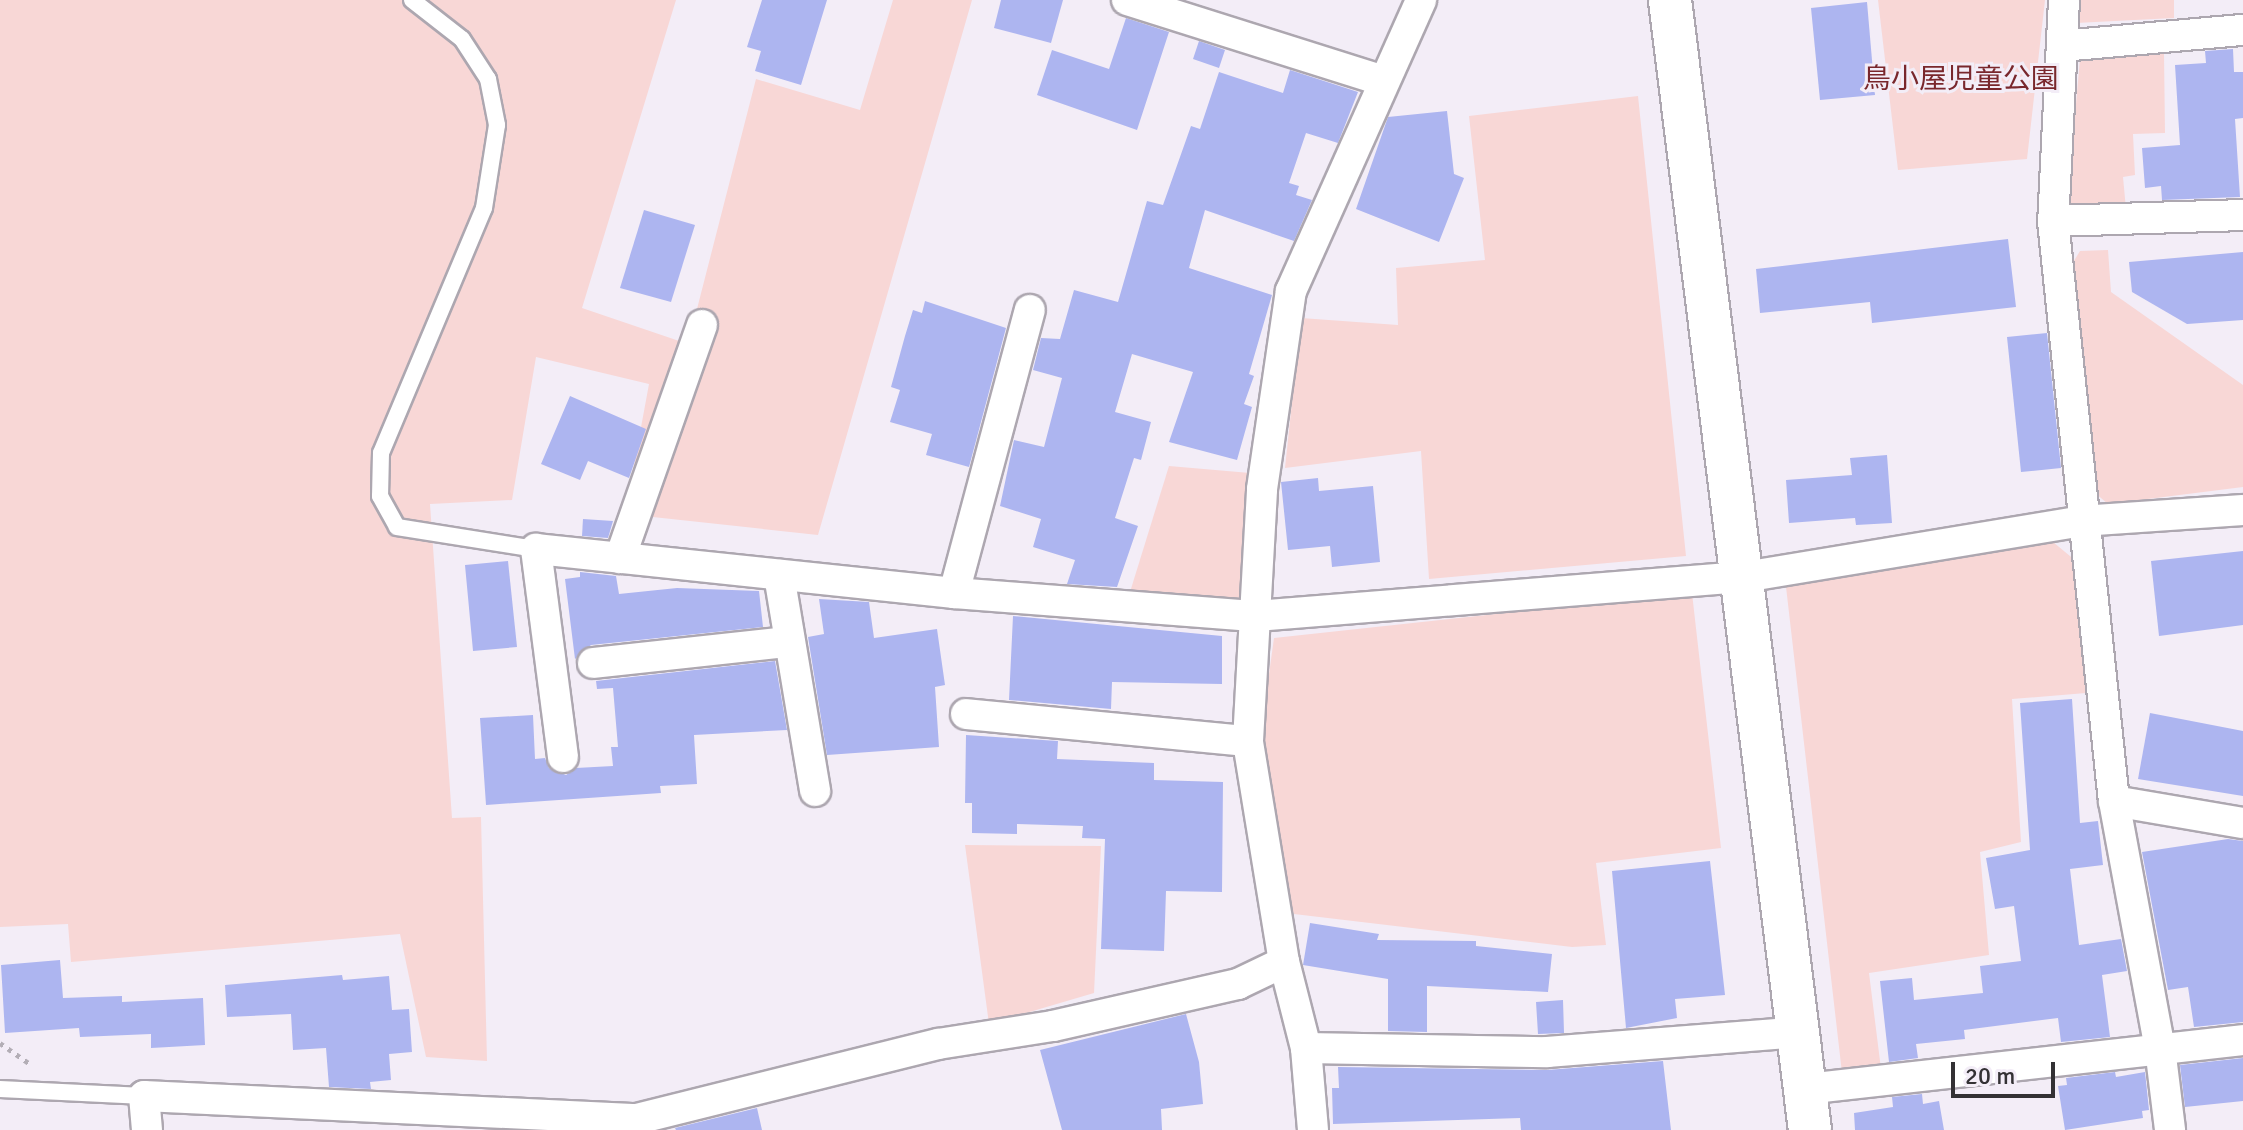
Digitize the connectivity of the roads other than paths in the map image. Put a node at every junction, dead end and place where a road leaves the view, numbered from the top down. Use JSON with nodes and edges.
{"nodes":[{"id":1,"x":412,"y":0,"type":"edge"},
{"id":2,"x":1127,"y":0,"type":"edge"},
{"id":3,"x":1421,"y":0,"type":"edge"},
{"id":4,"x":1670,"y":0,"type":"edge"},
{"id":5,"x":2064,"y":0,"type":"edge"},
{"id":6,"x":1170,"y":6,"type":"edge"},
{"id":7,"x":2243,"y":30,"type":"edge"},
{"id":8,"x":2062,"y":46,"type":"junction"},
{"id":9,"x":1381,"y":80,"type":"junction"},
{"id":10,"x":2243,"y":215,"type":"edge"},
{"id":11,"x":2053,"y":221,"type":"junction"},
{"id":12,"x":1030,"y":310,"type":"dead end"},
{"id":13,"x":702,"y":325,"type":"dead end"},
{"id":14,"x":2243,"y":510,"type":"edge"},
{"id":15,"x":2081,"y":521,"type":"junction"},
{"id":16,"x":536,"y":549,"type":"junction"},
{"id":17,"x":620,"y":558,"type":"junction"},
{"id":18,"x":779,"y":575,"type":"junction"},
{"id":19,"x":1744,"y":577,"type":"junction"},
{"id":20,"x":954,"y":593,"type":"junction"},
{"id":21,"x":1256,"y":616,"type":"junction"},
{"id":22,"x":787,"y":642,"type":"junction"},
{"id":23,"x":593,"y":663,"type":"dead end"},
{"id":24,"x":966,"y":714,"type":"dead end"},
{"id":25,"x":1248,"y":741,"type":"junction"},
{"id":26,"x":563,"y":757,"type":"dead end"},
{"id":27,"x":815,"y":791,"type":"dead end"},
{"id":28,"x":2114,"y":801,"type":"junction"},
{"id":29,"x":2243,"y":823,"type":"edge"},
{"id":30,"x":1284,"y":962,"type":"junction"},
{"id":31,"x":1799,"y":1032,"type":"junction"},
{"id":32,"x":2243,"y":1040,"type":"edge"},
{"id":33,"x":1306,"y":1048,"type":"junction"},
{"id":34,"x":2160,"y":1048,"type":"junction"},
{"id":35,"x":0,"y":1089,"type":"edge"},
{"id":36,"x":144,"y":1096,"type":"junction"},
{"id":37,"x":1808,"y":1110,"type":"edge"},
{"id":38,"x":638,"y":1124,"type":"edge"},
{"id":39,"x":147,"y":1130,"type":"edge"},
{"id":40,"x":1313,"y":1130,"type":"edge"},
{"id":41,"x":2170,"y":1130,"type":"edge"}],
"edges":[{"from":1,"to":16,"type":"lane"},
{"from":2,"to":6,"type":"street"},
{"from":3,"to":9,"type":"street"},
{"from":4,"to":19,"type":"street"},
{"from":5,"to":8,"type":"street"},
{"from":6,"to":9,"type":"street"},
{"from":7,"to":8,"type":"street"},
{"from":8,"to":11,"type":"street"},
{"from":9,"to":21,"type":"street"},
{"from":10,"to":11,"type":"street"},
{"from":11,"to":15,"type":"street"},
{"from":12,"to":20,"type":"street"},
{"from":13,"to":17,"type":"street"},
{"from":14,"to":15,"type":"street"},
{"from":15,"to":19,"type":"street"},
{"from":15,"to":28,"type":"street"},
{"from":16,"to":17,"type":"street"},
{"from":16,"to":26,"type":"street"},
{"from":17,"to":18,"type":"street"},
{"from":18,"to":20,"type":"street"},
{"from":18,"to":22,"type":"street"},
{"from":19,"to":21,"type":"street"},
{"from":19,"to":31,"type":"street"},
{"from":20,"to":21,"type":"street"},
{"from":21,"to":25,"type":"street"},
{"from":22,"to":23,"type":"street"},
{"from":22,"to":27,"type":"street"},
{"from":24,"to":25,"type":"street"},
{"from":25,"to":30,"type":"street"},
{"from":28,"to":29,"type":"street"},
{"from":28,"to":34,"type":"street"},
{"from":30,"to":33,"type":"street"},
{"from":30,"to":38,"type":"street"},
{"from":31,"to":33,"type":"street"},
{"from":31,"to":37,"type":"street"},
{"from":32,"to":34,"type":"street"},
{"from":33,"to":40,"type":"street"},
{"from":34,"to":37,"type":"street"},
{"from":34,"to":41,"type":"street"},
{"from":35,"to":36,"type":"lane"},
{"from":36,"to":38,"type":"street"},
{"from":36,"to":39,"type":"street"}]}
